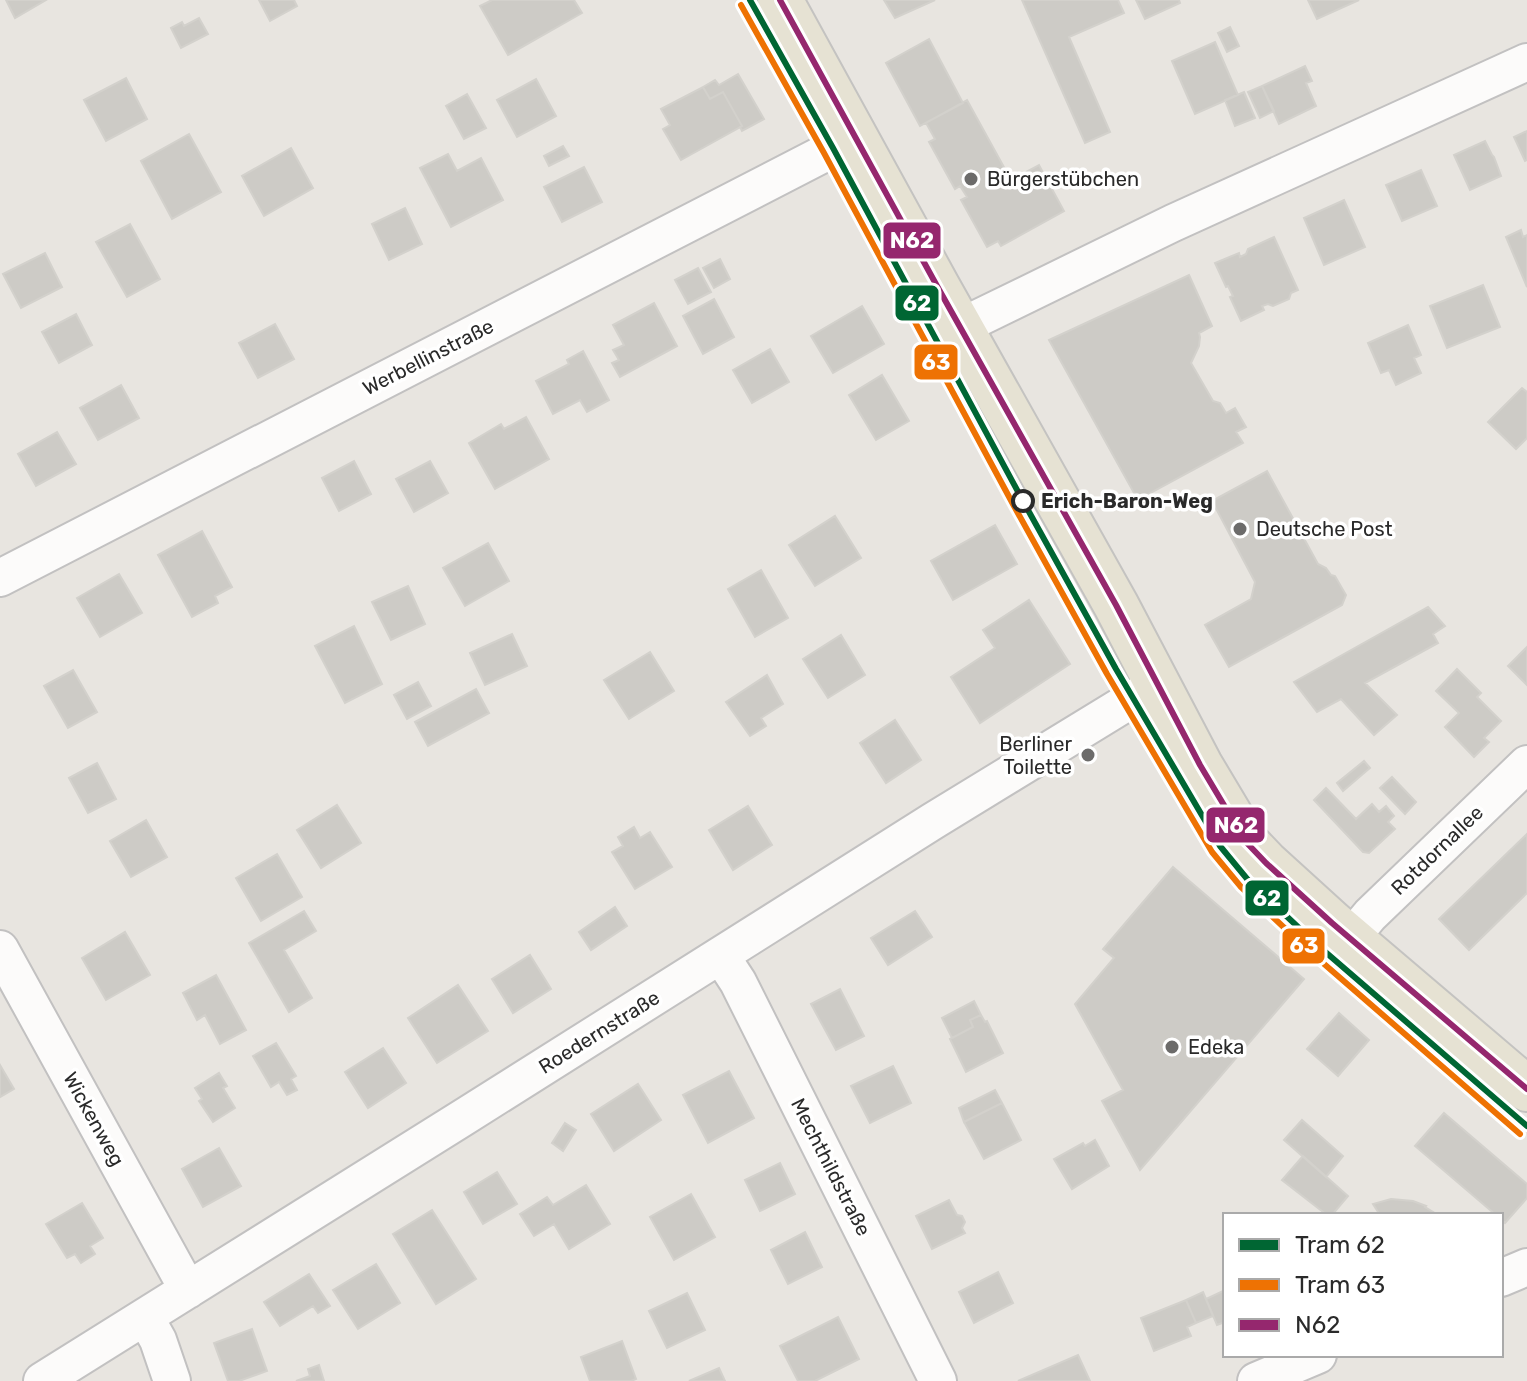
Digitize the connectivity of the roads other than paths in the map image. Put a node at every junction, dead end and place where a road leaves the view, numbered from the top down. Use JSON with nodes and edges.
{"nodes":[{"id":1,"x":780,"y":0,"type":"edge"},
{"id":2,"x":1527,"y":62,"type":"edge"},
{"id":3,"x":856,"y":137,"type":"junction"},
{"id":4,"x":960,"y":327,"type":"junction"},
{"id":5,"x":0,"y":578,"type":"edge"},
{"id":6,"x":1157,"y":684,"type":"junction"},
{"id":7,"x":1527,"y":764,"type":"edge"},
{"id":8,"x":1350,"y":939,"type":"junction"},
{"id":9,"x":0,"y":949,"type":"edge"},
{"id":10,"x":721,"y":956,"type":"junction"},
{"id":11,"x":1527,"y":1089,"type":"edge"},
{"id":12,"x":1527,"y":1267,"type":"edge"},
{"id":13,"x":1503,"y":1277,"type":"edge"},
{"id":14,"x":188,"y":1290,"type":"junction"},
{"id":15,"x":145,"y":1317,"type":"junction"},
{"id":16,"x":1313,"y":1357,"type":"edge"},
{"id":17,"x":42,"y":1381,"type":"edge"},
{"id":18,"x":172,"y":1381,"type":"edge"},
{"id":19,"x":938,"y":1381,"type":"edge"},
{"id":20,"x":1256,"y":1381,"type":"edge"}],
"edges":[{"from":1,"to":3,"type":"main road"},
{"from":2,"to":4,"type":"street"},
{"from":3,"to":4,"type":"main road"},
{"from":3,"to":5,"type":"street","name":"Werbellinstraße"},
{"from":4,"to":6,"type":"main road"},
{"from":6,"to":8,"type":"main road"},
{"from":6,"to":10,"type":"street","name":"Roedernstraße"},
{"from":7,"to":8,"type":"street","name":"Rotdornallee"},
{"from":8,"to":11,"type":"main road"},
{"from":9,"to":14,"type":"street","name":"Wickenweg"},
{"from":10,"to":14,"type":"street","name":"Roedernstraße"},
{"from":10,"to":19,"type":"street","name":"Mechthildstraße"},
{"from":12,"to":13,"type":"street"},
{"from":14,"to":15,"type":"street","name":"Roedernstraße"},
{"from":15,"to":17,"type":"street","name":"Roedernstraße"},
{"from":15,"to":18,"type":"street"},
{"from":16,"to":20,"type":"street"}]}
